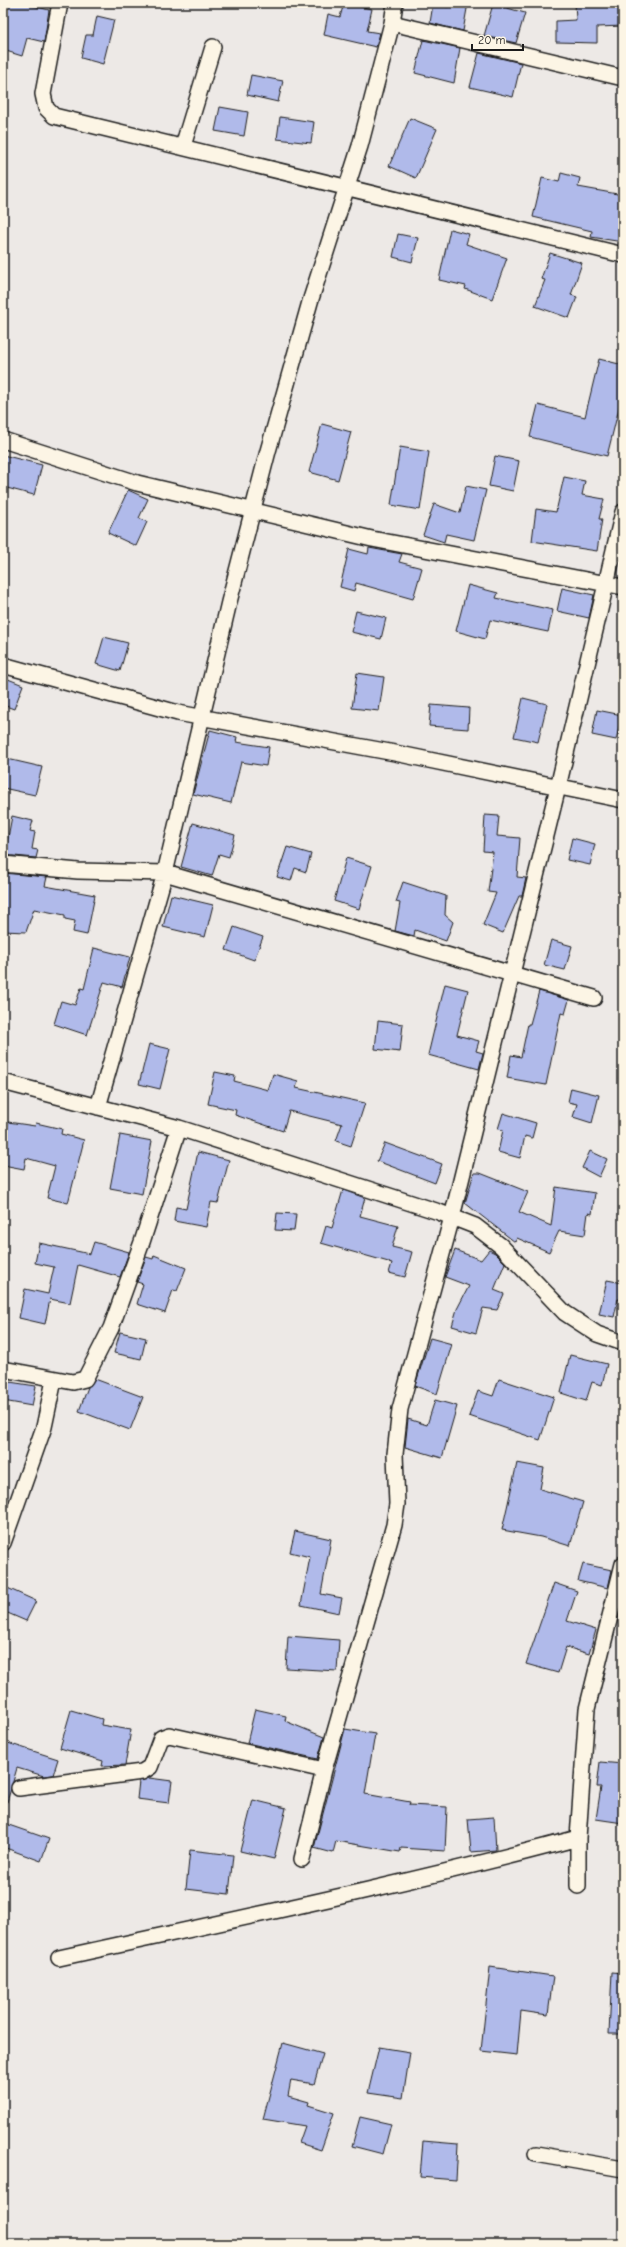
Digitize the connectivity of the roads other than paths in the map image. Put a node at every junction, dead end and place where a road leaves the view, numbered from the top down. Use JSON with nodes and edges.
{"nodes":[{"id":1,"x":60,"y":3,"type":"edge"},
{"id":2,"x":395,"y":3,"type":"edge"},
{"id":3,"x":392,"y":23,"type":"junction"},
{"id":4,"x":213,"y":47,"type":"dead end"},
{"id":5,"x":623,"y":78,"type":"edge"},
{"id":6,"x":183,"y":146,"type":"junction"},
{"id":7,"x":347,"y":188,"type":"junction"},
{"id":8,"x":623,"y":255,"type":"edge"},
{"id":9,"x":3,"y":440,"type":"edge"},
{"id":10,"x":253,"y":511,"type":"junction"},
{"id":11,"x":623,"y":512,"type":"edge"},
{"id":12,"x":607,"y":583,"type":"junction"},
{"id":13,"x":623,"y":587,"type":"edge"},
{"id":14,"x":3,"y":665,"type":"edge"},
{"id":15,"x":203,"y":718,"type":"junction"},
{"id":16,"x":558,"y":787,"type":"junction"},
{"id":17,"x":623,"y":800,"type":"edge"},
{"id":18,"x":3,"y":864,"type":"edge"},
{"id":19,"x":165,"y":873,"type":"junction"},
{"id":20,"x":512,"y":975,"type":"junction"},
{"id":21,"x":594,"y":998,"type":"dead end"},
{"id":22,"x":3,"y":1082,"type":"edge"},
{"id":23,"x":98,"y":1107,"type":"junction"},
{"id":24,"x":179,"y":1128,"type":"junction"},
{"id":25,"x":452,"y":1217,"type":"junction"},
{"id":26,"x":623,"y":1343,"type":"edge"},
{"id":27,"x":3,"y":1369,"type":"edge"},
{"id":28,"x":54,"y":1380,"type":"junction"},
{"id":29,"x":3,"y":1543,"type":"edge"},
{"id":30,"x":622,"y":1572,"type":"edge"},
{"id":31,"x":324,"y":1770,"type":"junction"},
{"id":32,"x":19,"y":1788,"type":"dead end"},
{"id":33,"x":578,"y":1838,"type":"junction"},
{"id":34,"x":302,"y":1859,"type":"dead end"},
{"id":35,"x":578,"y":1886,"type":"dead end"},
{"id":36,"x":59,"y":1958,"type":"dead end"},
{"id":37,"x":536,"y":2154,"type":"dead end"},
{"id":38,"x":623,"y":2169,"type":"edge"}],
"edges":[{"from":1,"to":6,"type":"street"},
{"from":2,"to":3,"type":"street"},
{"from":3,"to":5,"type":"street"},
{"from":3,"to":7,"type":"street"},
{"from":4,"to":6,"type":"street"},
{"from":6,"to":7,"type":"street"},
{"from":7,"to":8,"type":"street"},
{"from":7,"to":10,"type":"street"},
{"from":9,"to":10,"type":"street"},
{"from":10,"to":12,"type":"street"},
{"from":10,"to":15,"type":"street"},
{"from":11,"to":12,"type":"street"},
{"from":12,"to":13,"type":"street"},
{"from":12,"to":16,"type":"street"},
{"from":14,"to":15,"type":"street"},
{"from":15,"to":16,"type":"street"},
{"from":15,"to":19,"type":"street"},
{"from":16,"to":17,"type":"street"},
{"from":16,"to":20,"type":"street"},
{"from":18,"to":19,"type":"street"},
{"from":19,"to":20,"type":"street"},
{"from":19,"to":23,"type":"street"},
{"from":20,"to":21,"type":"street"},
{"from":20,"to":25,"type":"street"},
{"from":22,"to":23,"type":"street"},
{"from":23,"to":24,"type":"street"},
{"from":24,"to":25,"type":"street"},
{"from":24,"to":28,"type":"street"},
{"from":25,"to":26,"type":"street"},
{"from":25,"to":31,"type":"street"},
{"from":27,"to":28,"type":"street"},
{"from":28,"to":29,"type":"street"},
{"from":30,"to":33,"type":"street"},
{"from":31,"to":32,"type":"street"},
{"from":31,"to":34,"type":"street"},
{"from":33,"to":35,"type":"street"},
{"from":33,"to":36,"type":"street"},
{"from":37,"to":38,"type":"street"}]}
